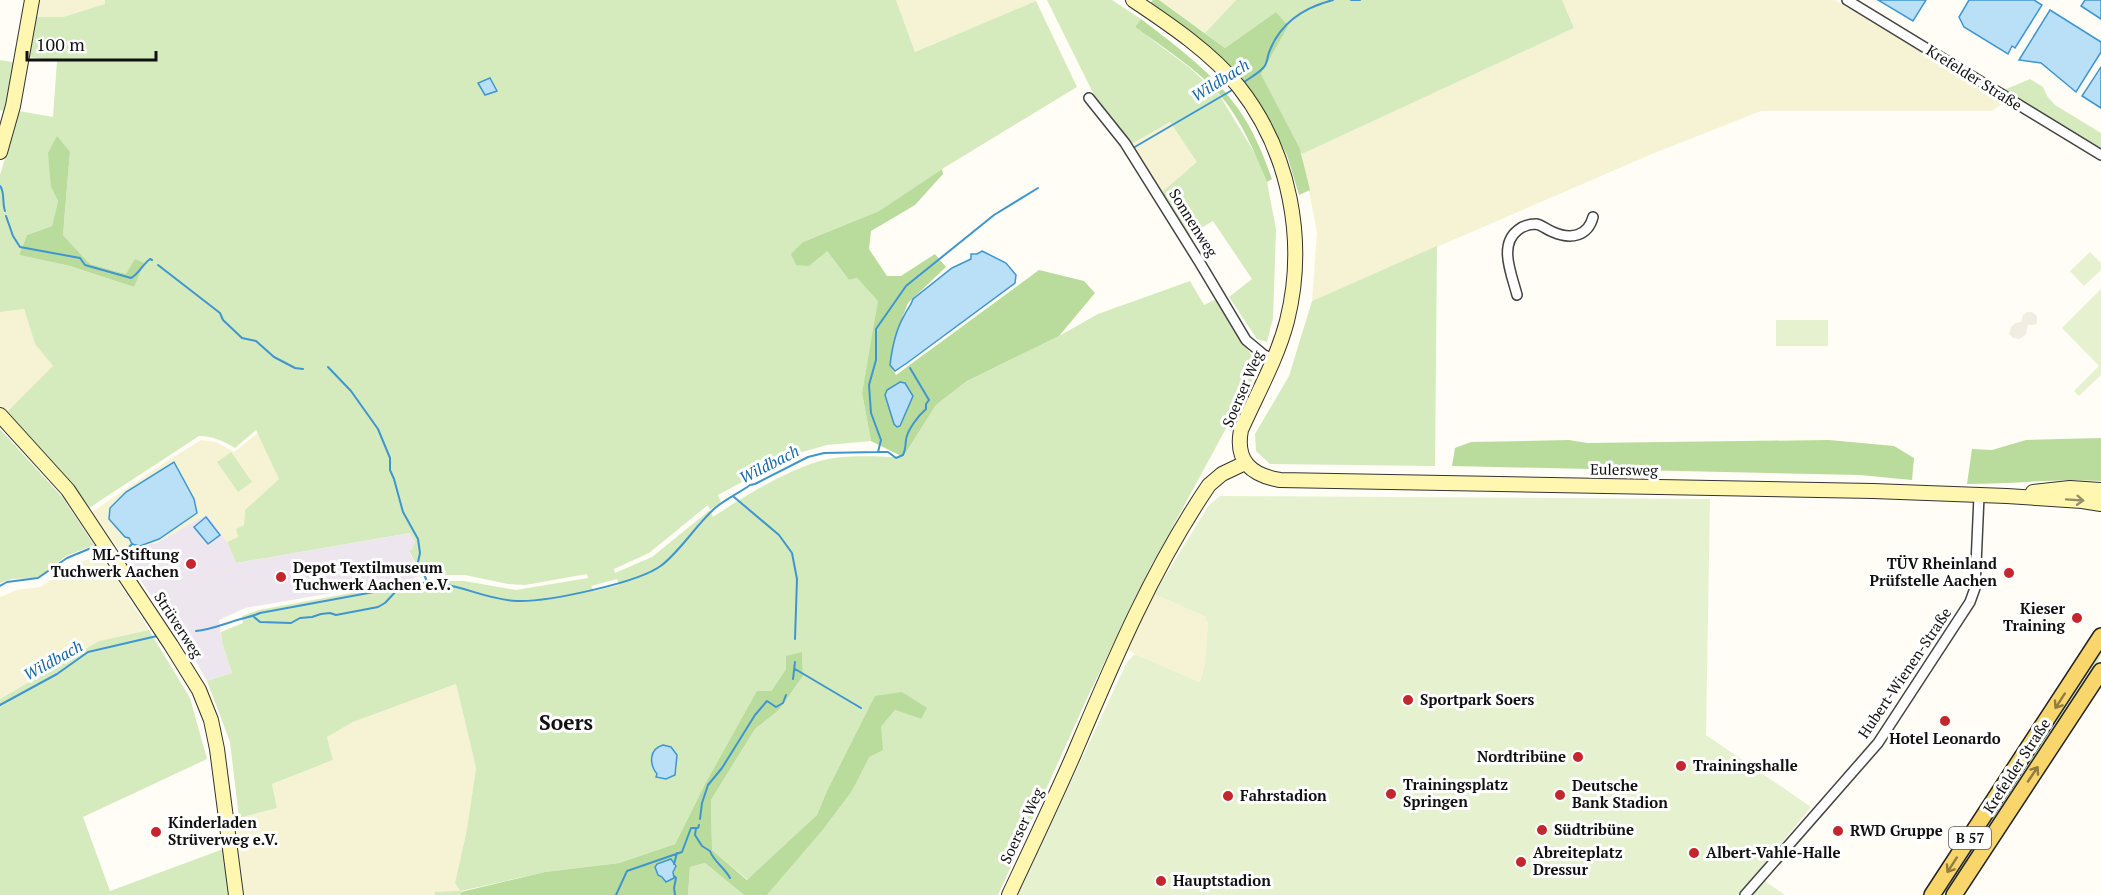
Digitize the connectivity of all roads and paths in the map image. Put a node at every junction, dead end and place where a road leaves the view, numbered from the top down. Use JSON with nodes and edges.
{"nodes":[{"id":1,"x":32,"y":0,"type":"edge"},
{"id":2,"x":1133,"y":0,"type":"edge"},
{"id":3,"x":1846,"y":0,"type":"edge"},
{"id":4,"x":1089,"y":98,"type":"dead end"},
{"id":5,"x":0,"y":152,"type":"edge"},
{"id":6,"x":2101,"y":155,"type":"edge"},
{"id":7,"x":1593,"y":217,"type":"dead end"},
{"id":8,"x":1517,"y":295,"type":"dead end"},
{"id":9,"x":1274,"y":359,"type":"junction"},
{"id":10,"x":0,"y":415,"type":"edge"},
{"id":11,"x":1245,"y":463,"type":"junction"},
{"id":12,"x":2101,"y":490,"type":"edge"},
{"id":13,"x":1979,"y":496,"type":"junction"},
{"id":14,"x":2007,"y":496,"type":"junction"},
{"id":15,"x":2101,"y":504,"type":"edge"},
{"id":16,"x":2101,"y":636,"type":"edge"},
{"id":17,"x":2101,"y":671,"type":"edge"},
{"id":18,"x":236,"y":895,"type":"edge"},
{"id":19,"x":1009,"y":895,"type":"edge"},
{"id":20,"x":1745,"y":895,"type":"edge"},
{"id":21,"x":1932,"y":895,"type":"edge"},
{"id":22,"x":1954,"y":895,"type":"edge"}],
"edges":[{"from":1,"to":5,"type":"main road"},
{"from":2,"to":9,"type":"main road","name":"Soerser Weg"},
{"from":3,"to":6,"type":"street","name":"Krefelder Straße"},
{"from":4,"to":9,"type":"street","name":"Sonnenweg"},
{"from":7,"to":8,"type":"street"},
{"from":9,"to":11,"type":"main road","name":"Soerser Weg"},
{"from":10,"to":18,"type":"main road","name":"Strüverweg"},
{"from":11,"to":13,"type":"main road","name":"Eulersweg"},
{"from":11,"to":19,"type":"main road","name":"Soerser Weg"},
{"from":12,"to":14,"type":"main road","name":"Eulersweg"},
{"from":13,"to":14,"type":"main road","name":"Eulersweg"},
{"from":13,"to":20,"type":"street","name":"Hubert-Wienen-Straße"},
{"from":14,"to":15,"type":"main road","name":"Eulersweg","one_way":true},
{"from":16,"to":21,"type":"main road","name":"Krefelder Straße","number":"B 57","one_way":true},
{"from":22,"to":17,"type":"main road","name":"Krefelder Straße","number":"B 57","one_way":true}]}
